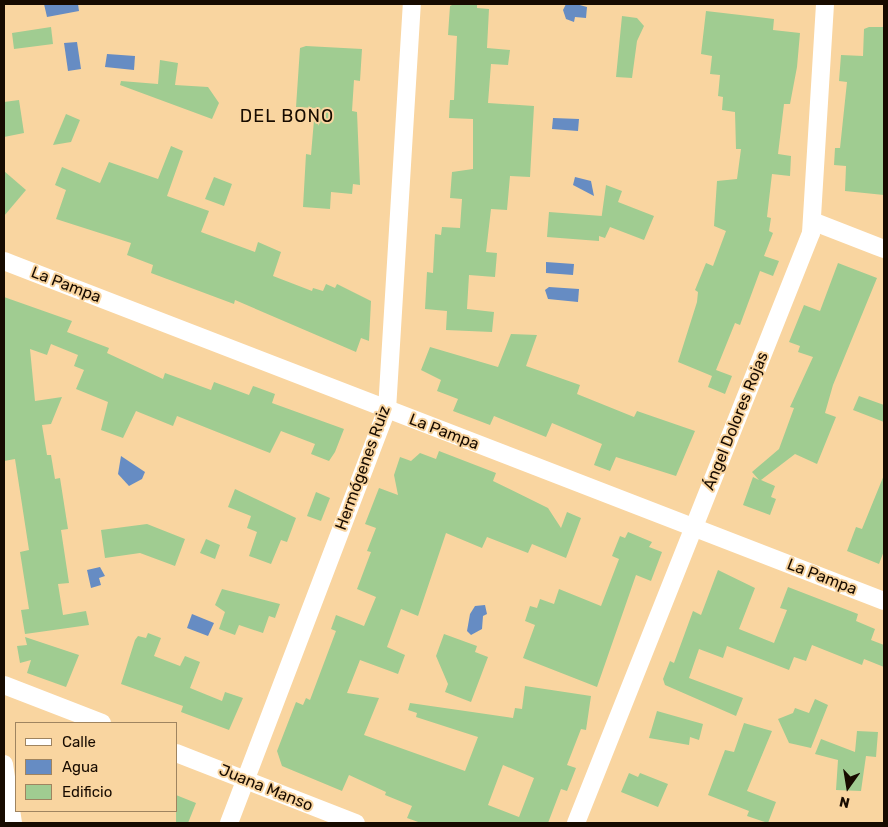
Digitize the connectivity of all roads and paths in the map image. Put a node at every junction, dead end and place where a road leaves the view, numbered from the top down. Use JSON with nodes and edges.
{"nodes":[{"id":1,"x":412,"y":4,"type":"edge"},
{"id":2,"x":825,"y":4,"type":"edge"},
{"id":3,"x":812,"y":221,"type":"junction"},
{"id":4,"x":884,"y":249,"type":"edge"},
{"id":5,"x":4,"y":261,"type":"edge"},
{"id":6,"x":387,"y":410,"type":"junction"},
{"id":7,"x":693,"y":528,"type":"junction"},
{"id":8,"x":884,"y":601,"type":"edge"},
{"id":9,"x":4,"y":685,"type":"edge"},
{"id":10,"x":99,"y":722,"type":"edge"},
{"id":11,"x":178,"y":753,"type":"edge"},
{"id":12,"x":4,"y":764,"type":"edge"},
{"id":13,"x":245,"y":780,"type":"junction"},
{"id":14,"x":13,"y":823,"type":"edge"},
{"id":15,"x":229,"y":823,"type":"edge"},
{"id":16,"x":356,"y":823,"type":"edge"},
{"id":17,"x":576,"y":823,"type":"edge"}],
"edges":[{"from":1,"to":6,"type":"street","name":"Hermógenes Ruiz"},
{"from":2,"to":3,"type":"street","name":"Ángel Dolores Rojas"},
{"from":3,"to":4,"type":"street"},
{"from":3,"to":7,"type":"street","name":"Ángel Dolores Rojas"},
{"from":5,"to":6,"type":"street","name":"La Pampa"},
{"from":6,"to":7,"type":"street","name":"La Pampa"},
{"from":6,"to":13,"type":"street","name":"Hermógenes Ruiz"},
{"from":7,"to":8,"type":"street","name":"La Pampa"},
{"from":7,"to":17,"type":"street","name":"Ángel Dolores Rojas"},
{"from":9,"to":10,"type":"street"},
{"from":11,"to":13,"type":"street","name":"Juana Manso"},
{"from":12,"to":14,"type":"street"},
{"from":13,"to":15,"type":"street","name":"Hermógenes Ruiz"},
{"from":13,"to":16,"type":"street","name":"Juana Manso"}]}
